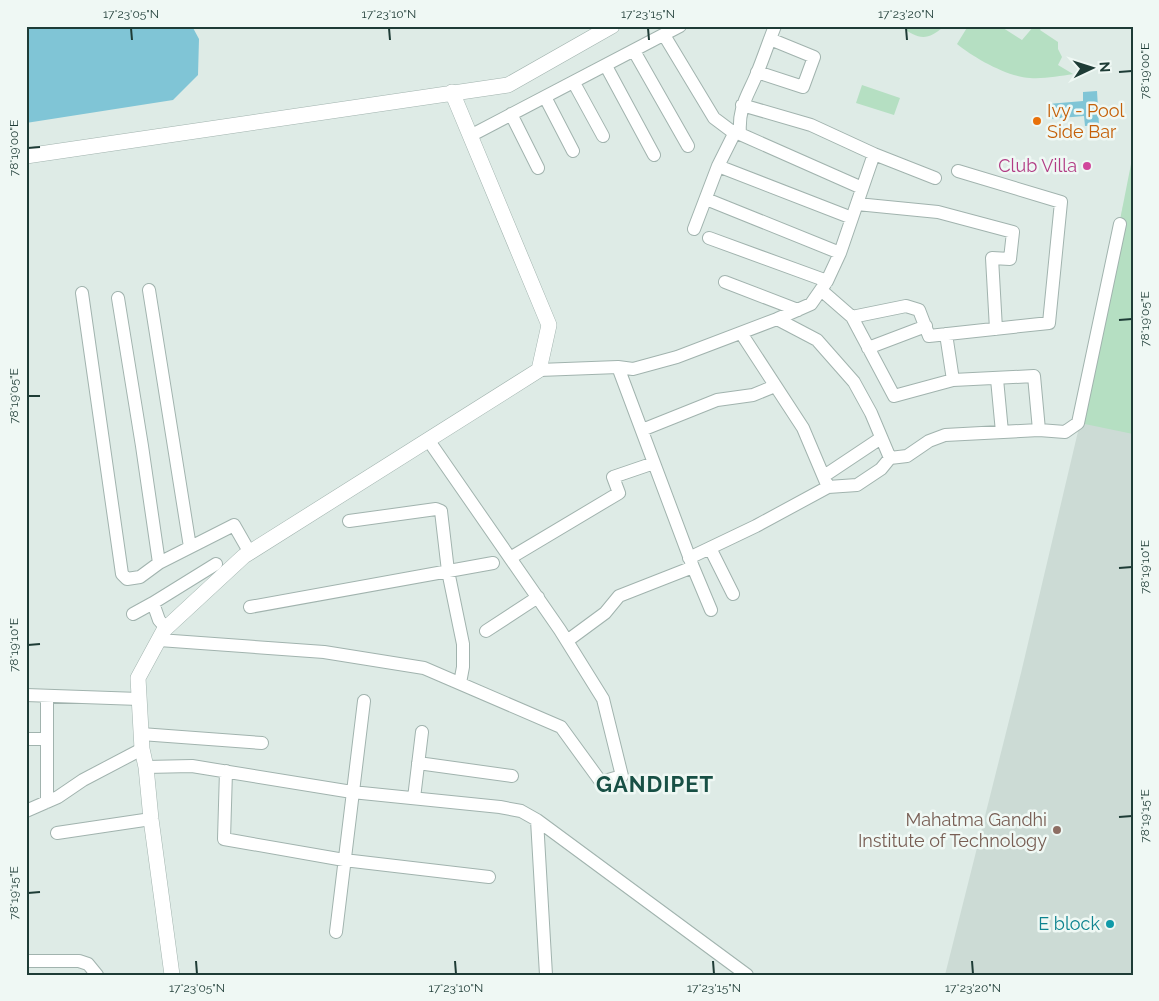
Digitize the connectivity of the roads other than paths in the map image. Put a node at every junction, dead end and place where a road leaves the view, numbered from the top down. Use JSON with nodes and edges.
{"nodes":[{"id":1,"x":612,"y":26,"type":"edge"},
{"id":2,"x":680,"y":26,"type":"edge"},
{"id":3,"x":775,"y":26,"type":"edge"},
{"id":4,"x":664,"y":35,"type":"junction"},
{"id":5,"x":770,"y":39,"type":"junction"},
{"id":6,"x":634,"y":51,"type":"junction"},
{"id":7,"x":606,"y":66,"type":"junction"},
{"id":8,"x":757,"y":72,"type":"junction"},
{"id":9,"x":574,"y":83,"type":"junction"},
{"id":10,"x":452,"y":92,"type":"junction"},
{"id":11,"x":545,"y":97,"type":"junction"},
{"id":12,"x":742,"y":106,"type":"junction"},
{"id":13,"x":511,"y":114,"type":"junction"},
{"id":14,"x":735,"y":132,"type":"junction"},
{"id":15,"x":470,"y":136,"type":"junction"},
{"id":16,"x":603,"y":136,"type":"dead end"},
{"id":17,"x":688,"y":146,"type":"dead end"},
{"id":18,"x":573,"y":151,"type":"dead end"},
{"id":19,"x":874,"y":154,"type":"junction"},
{"id":20,"x":654,"y":155,"type":"dead end"},
{"id":21,"x":26,"y":156,"type":"edge"},
{"id":22,"x":718,"y":166,"type":"junction"},
{"id":23,"x":538,"y":168,"type":"dead end"},
{"id":24,"x":958,"y":171,"type":"dead end"},
{"id":25,"x":935,"y":178,"type":"dead end"},
{"id":26,"x":862,"y":188,"type":"junction"},
{"id":27,"x":706,"y":199,"type":"junction"},
{"id":28,"x":857,"y":204,"type":"junction"},
{"id":29,"x":852,"y":218,"type":"junction"},
{"id":30,"x":1120,"y":224,"type":"dead end"},
{"id":31,"x":694,"y":228,"type":"dead end"},
{"id":32,"x":709,"y":238,"type":"dead end"},
{"id":33,"x":840,"y":253,"type":"junction"},
{"id":34,"x":725,"y":282,"type":"dead end"},
{"id":35,"x":824,"y":286,"type":"junction"},
{"id":36,"x":149,"y":290,"type":"dead end"},
{"id":37,"x":82,"y":293,"type":"dead end"},
{"id":38,"x":118,"y":298,"type":"dead end"},
{"id":39,"x":798,"y":310,"type":"junction"},
{"id":40,"x":852,"y":318,"type":"junction"},
{"id":41,"x":777,"y":319,"type":"junction"},
{"id":42,"x":926,"y":326,"type":"junction"},
{"id":43,"x":996,"y":329,"type":"junction"},
{"id":44,"x":741,"y":333,"type":"junction"},
{"id":45,"x":946,"y":334,"type":"junction"},
{"id":46,"x":868,"y":348,"type":"junction"},
{"id":47,"x":618,"y":367,"type":"junction"},
{"id":48,"x":539,"y":370,"type":"junction"},
{"id":49,"x":997,"y":379,"type":"junction"},
{"id":50,"x":953,"y":380,"type":"junction"},
{"id":51,"x":775,"y":386,"type":"junction"},
{"id":52,"x":642,"y":430,"type":"junction"},
{"id":53,"x":1039,"y":430,"type":"junction"},
{"id":54,"x":1002,"y":432,"type":"junction"},
{"id":55,"x":881,"y":438,"type":"junction"},
{"id":56,"x":429,"y":440,"type":"junction"},
{"id":57,"x":890,"y":458,"type":"junction"},
{"id":58,"x":654,"y":463,"type":"junction"},
{"id":59,"x":826,"y":482,"type":"junction"},
{"id":60,"x":349,"y":522,"type":"dead end"},
{"id":61,"x":190,"y":547,"type":"junction"},
{"id":62,"x":710,"y":548,"type":"junction"},
{"id":63,"x":250,"y":553,"type":"junction"},
{"id":64,"x":510,"y":558,"type":"junction"},
{"id":65,"x":159,"y":563,"type":"junction"},
{"id":66,"x":691,"y":563,"type":"junction"},
{"id":67,"x":216,"y":564,"type":"dead end"},
{"id":68,"x":493,"y":564,"type":"dead end"},
{"id":69,"x":448,"y":571,"type":"junction"},
{"id":70,"x":733,"y":594,"type":"dead end"},
{"id":71,"x":538,"y":597,"type":"junction"},
{"id":72,"x":153,"y":603,"type":"junction"},
{"id":73,"x":250,"y":607,"type":"dead end"},
{"id":74,"x":711,"y":610,"type":"dead end"},
{"id":75,"x":133,"y":614,"type":"dead end"},
{"id":76,"x":486,"y":631,"type":"dead end"},
{"id":77,"x":162,"y":634,"type":"junction"},
{"id":78,"x":567,"y":641,"type":"junction"},
{"id":79,"x":460,"y":683,"type":"junction"},
{"id":80,"x":26,"y":695,"type":"edge"},
{"id":81,"x":46,"y":696,"type":"junction"},
{"id":82,"x":139,"y":699,"type":"junction"},
{"id":83,"x":364,"y":701,"type":"dead end"},
{"id":84,"x":422,"y":732,"type":"dead end"},
{"id":85,"x":26,"y":739,"type":"edge"},
{"id":86,"x":46,"y":739,"type":"junction"},
{"id":87,"x":141,"y":742,"type":"junction"},
{"id":88,"x":262,"y":743,"type":"dead end"},
{"id":89,"x":418,"y":763,"type":"junction"},
{"id":90,"x":146,"y":767,"type":"junction"},
{"id":91,"x":226,"y":771,"type":"junction"},
{"id":92,"x":512,"y":776,"type":"dead end"},
{"id":93,"x":352,"y":792,"type":"junction"},
{"id":94,"x":414,"y":798,"type":"junction"},
{"id":95,"x":47,"y":802,"type":"junction"},
{"id":96,"x":26,"y":810,"type":"edge"},
{"id":97,"x":151,"y":819,"type":"junction"},
{"id":98,"x":538,"y":820,"type":"junction"},
{"id":99,"x":57,"y":833,"type":"dead end"},
{"id":100,"x":344,"y":860,"type":"junction"},
{"id":101,"x":489,"y":877,"type":"dead end"},
{"id":102,"x":336,"y":932,"type":"dead end"},
{"id":103,"x":26,"y":961,"type":"edge"},
{"id":104,"x":97,"y":975,"type":"edge"},
{"id":105,"x":172,"y":975,"type":"edge"},
{"id":106,"x":546,"y":975,"type":"edge"},
{"id":107,"x":747,"y":975,"type":"edge"}],
"edges":[{"from":1,"to":10,"type":"street"},
{"from":2,"to":4,"type":"street"},
{"from":3,"to":5,"type":"street"},
{"from":4,"to":6,"type":"street"},
{"from":4,"to":14,"type":"street"},
{"from":5,"to":8,"type":"street"},
{"from":5,"to":8,"type":"street"},
{"from":6,"to":7,"type":"street"},
{"from":6,"to":17,"type":"street"},
{"from":7,"to":9,"type":"street"},
{"from":7,"to":20,"type":"street"},
{"from":8,"to":12,"type":"street"},
{"from":9,"to":11,"type":"street"},
{"from":9,"to":16,"type":"street"},
{"from":10,"to":15,"type":"street"},
{"from":10,"to":21,"type":"street"},
{"from":11,"to":13,"type":"street"},
{"from":11,"to":18,"type":"street"},
{"from":12,"to":14,"type":"street"},
{"from":12,"to":19,"type":"street"},
{"from":13,"to":15,"type":"street"},
{"from":13,"to":23,"type":"street"},
{"from":14,"to":22,"type":"street"},
{"from":14,"to":26,"type":"street"},
{"from":15,"to":48,"type":"street"},
{"from":19,"to":25,"type":"street"},
{"from":19,"to":26,"type":"street"},
{"from":22,"to":27,"type":"street"},
{"from":22,"to":29,"type":"street"},
{"from":24,"to":43,"type":"street"},
{"from":26,"to":28,"type":"street"},
{"from":27,"to":31,"type":"street"},
{"from":27,"to":33,"type":"street"},
{"from":28,"to":29,"type":"street"},
{"from":28,"to":43,"type":"street"},
{"from":29,"to":33,"type":"street"},
{"from":30,"to":53,"type":"street"},
{"from":32,"to":35,"type":"street"},
{"from":33,"to":35,"type":"street"},
{"from":34,"to":39,"type":"street"},
{"from":35,"to":39,"type":"street"},
{"from":35,"to":40,"type":"street"},
{"from":36,"to":61,"type":"street"},
{"from":37,"to":65,"type":"street"},
{"from":38,"to":65,"type":"street"},
{"from":39,"to":41,"type":"street"},
{"from":40,"to":42,"type":"street"},
{"from":40,"to":46,"type":"street"},
{"from":41,"to":44,"type":"street"},
{"from":41,"to":55,"type":"street"},
{"from":42,"to":45,"type":"street"},
{"from":42,"to":46,"type":"street"},
{"from":43,"to":45,"type":"street"},
{"from":44,"to":47,"type":"street"},
{"from":44,"to":51,"type":"street"},
{"from":45,"to":50,"type":"street"},
{"from":46,"to":50,"type":"street"},
{"from":47,"to":48,"type":"street"},
{"from":47,"to":52,"type":"street"},
{"from":48,"to":56,"type":"street"},
{"from":49,"to":50,"type":"street"},
{"from":49,"to":53,"type":"street"},
{"from":49,"to":54,"type":"street"},
{"from":51,"to":52,"type":"street"},
{"from":51,"to":59,"type":"street"},
{"from":52,"to":58,"type":"street"},
{"from":53,"to":54,"type":"street"},
{"from":54,"to":57,"type":"street"},
{"from":55,"to":57,"type":"street"},
{"from":55,"to":59,"type":"street"},
{"from":56,"to":63,"type":"street"},
{"from":56,"to":64,"type":"street"},
{"from":57,"to":59,"type":"street"},
{"from":58,"to":64,"type":"street"},
{"from":58,"to":66,"type":"street"},
{"from":59,"to":62,"type":"street"},
{"from":60,"to":69,"type":"street"},
{"from":61,"to":63,"type":"street"},
{"from":61,"to":65,"type":"street"},
{"from":62,"to":66,"type":"street"},
{"from":62,"to":70,"type":"street"},
{"from":63,"to":77,"type":"street"},
{"from":64,"to":71,"type":"street"},
{"from":66,"to":74,"type":"street"},
{"from":66,"to":78,"type":"street"},
{"from":67,"to":72,"type":"street"},
{"from":68,"to":69,"type":"street"},
{"from":69,"to":73,"type":"street"},
{"from":69,"to":79,"type":"street"},
{"from":71,"to":76,"type":"street"},
{"from":71,"to":78,"type":"street"},
{"from":72,"to":75,"type":"street"},
{"from":72,"to":77,"type":"street"},
{"from":77,"to":79,"type":"street"},
{"from":77,"to":82,"type":"street"},
{"from":78,"to":79,"type":"street"},
{"from":80,"to":81,"type":"street"},
{"from":81,"to":82,"type":"street"},
{"from":81,"to":86,"type":"street"},
{"from":82,"to":87,"type":"street"},
{"from":83,"to":93,"type":"street"},
{"from":84,"to":89,"type":"street"},
{"from":85,"to":86,"type":"street"},
{"from":86,"to":95,"type":"street"},
{"from":87,"to":88,"type":"street"},
{"from":87,"to":90,"type":"street"},
{"from":87,"to":95,"type":"street"},
{"from":89,"to":92,"type":"street"},
{"from":89,"to":94,"type":"street"},
{"from":90,"to":91,"type":"street"},
{"from":90,"to":97,"type":"street"},
{"from":91,"to":93,"type":"street"},
{"from":91,"to":100,"type":"street"},
{"from":93,"to":94,"type":"street"},
{"from":93,"to":100,"type":"street"},
{"from":94,"to":98,"type":"street"},
{"from":95,"to":96,"type":"street"},
{"from":97,"to":99,"type":"street"},
{"from":97,"to":105,"type":"street"},
{"from":98,"to":106,"type":"street"},
{"from":98,"to":107,"type":"street"},
{"from":100,"to":101,"type":"street"},
{"from":100,"to":102,"type":"street"},
{"from":103,"to":104,"type":"street"}]}
